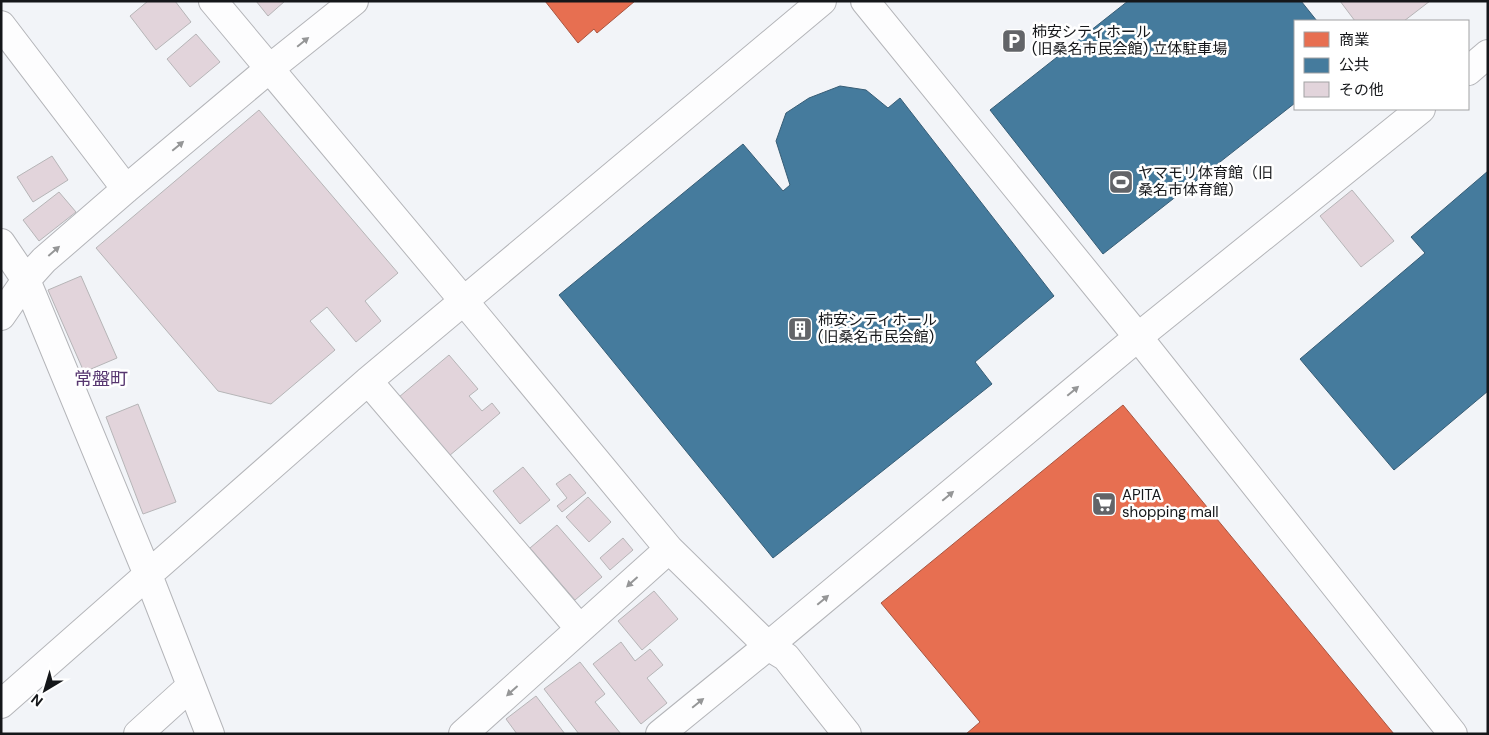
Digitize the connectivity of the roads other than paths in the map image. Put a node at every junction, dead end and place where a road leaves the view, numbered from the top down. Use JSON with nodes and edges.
{"nodes":[{"id":1,"x":212,"y":1,"type":"edge"},
{"id":2,"x":354,"y":1,"type":"edge"},
{"id":3,"x":822,"y":1,"type":"edge"},
{"id":4,"x":865,"y":1,"type":"edge"},
{"id":5,"x":1,"y":25,"type":"edge"},
{"id":6,"x":1488,"y":54,"type":"edge"},
{"id":7,"x":269,"y":69,"type":"junction"},
{"id":8,"x":1469,"y":70,"type":"edge"},
{"id":9,"x":1419,"y":110,"type":"edge"},
{"id":10,"x":126,"y":189,"type":"junction"},
{"id":11,"x":1,"y":243,"type":"edge"},
{"id":12,"x":26,"y":280,"type":"junction"},
{"id":13,"x":464,"y":300,"type":"junction"},
{"id":14,"x":1,"y":316,"type":"edge"},
{"id":15,"x":1138,"y":338,"type":"junction"},
{"id":16,"x":368,"y":381,"type":"junction"},
{"id":17,"x":669,"y":549,"type":"junction"},
{"id":18,"x":148,"y":575,"type":"junction"},
{"id":19,"x":580,"y":630,"type":"junction"},
{"id":20,"x":768,"y":646,"type":"junction"},
{"id":21,"x":191,"y":686,"type":"junction"},
{"id":22,"x":3,"y":698,"type":"edge"},
{"id":23,"x":138,"y":734,"type":"edge"},
{"id":24,"x":210,"y":734,"type":"edge"},
{"id":25,"x":464,"y":734,"type":"edge"},
{"id":26,"x":660,"y":734,"type":"edge"},
{"id":27,"x":846,"y":734,"type":"edge"},
{"id":28,"x":1453,"y":734,"type":"edge"}],
"edges":[{"from":1,"to":7,"type":"street"},
{"from":7,"to":2,"type":"street","one_way":true},
{"from":3,"to":13,"type":"street"},
{"from":4,"to":15,"type":"street"},
{"from":5,"to":10,"type":"street"},
{"from":6,"to":8,"type":"street"},
{"from":10,"to":7,"type":"street","one_way":true},
{"from":7,"to":13,"type":"street"},
{"from":9,"to":15,"type":"street"},
{"from":12,"to":10,"type":"street","one_way":true},
{"from":11,"to":12,"type":"street"},
{"from":12,"to":14,"type":"street"},
{"from":12,"to":18,"type":"street"},
{"from":13,"to":16,"type":"street"},
{"from":13,"to":17,"type":"street"},
{"from":20,"to":15,"type":"street","one_way":true},
{"from":15,"to":28,"type":"street"},
{"from":16,"to":18,"type":"street"},
{"from":16,"to":19,"type":"street"},
{"from":17,"to":19,"type":"street","one_way":true},
{"from":17,"to":20,"type":"street"},
{"from":18,"to":21,"type":"street"},
{"from":18,"to":22,"type":"street"},
{"from":19,"to":25,"type":"street","one_way":true},
{"from":26,"to":20,"type":"street","one_way":true},
{"from":20,"to":27,"type":"street"},
{"from":21,"to":23,"type":"street"},
{"from":21,"to":24,"type":"street"}]}
